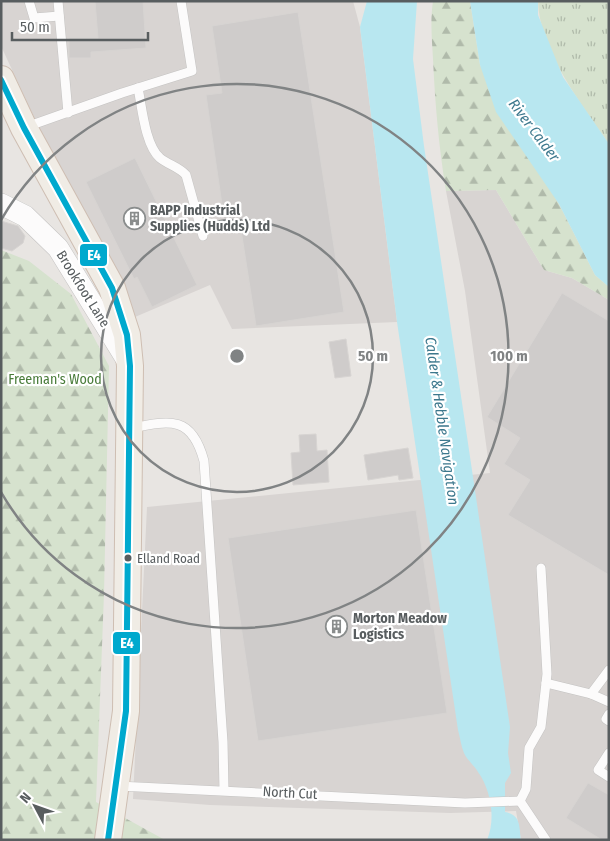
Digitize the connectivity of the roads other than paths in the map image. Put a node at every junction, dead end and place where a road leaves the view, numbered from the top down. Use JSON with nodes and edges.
{"nodes":[{"id":1,"x":29,"y":1,"type":"edge"},
{"id":2,"x":58,"y":1,"type":"edge"},
{"id":3,"x":181,"y":1,"type":"edge"},
{"id":4,"x":59,"y":16,"type":"junction"},
{"id":5,"x":1,"y":79,"type":"edge"},
{"id":6,"x":138,"y":88,"type":"junction"},
{"id":7,"x":68,"y":113,"type":"junction"},
{"id":8,"x":24,"y":128,"type":"junction"},
{"id":9,"x":1,"y":204,"type":"edge"},
{"id":10,"x":203,"y":236,"type":"dead end"},
{"id":11,"x":130,"y":366,"type":"junction"},
{"id":12,"x":130,"y":428,"type":"junction"},
{"id":13,"x":541,"y":568,"type":"dead end"},
{"id":14,"x":609,"y":670,"type":"edge"},
{"id":15,"x":546,"y":683,"type":"junction"},
{"id":16,"x":592,"y":694,"type":"junction"},
{"id":17,"x":609,"y":702,"type":"edge"},
{"id":18,"x":609,"y":714,"type":"edge"},
{"id":19,"x":609,"y":721,"type":"edge"},
{"id":20,"x":609,"y":753,"type":"edge"},
{"id":21,"x":609,"y":777,"type":"edge"},
{"id":22,"x":116,"y":786,"type":"junction"},
{"id":23,"x":224,"y":790,"type":"junction"},
{"id":24,"x":520,"y":801,"type":"junction"},
{"id":25,"x":108,"y":840,"type":"edge"},
{"id":26,"x":546,"y":840,"type":"edge"}],
"edges":[{"from":1,"to":4,"type":"lane"},
{"from":2,"to":4,"type":"lane"},
{"from":3,"to":6,"type":"lane"},
{"from":4,"to":7,"type":"lane"},
{"from":5,"to":8,"type":"main road"},
{"from":6,"to":7,"type":"lane"},
{"from":6,"to":10,"type":"lane"},
{"from":7,"to":8,"type":"lane"},
{"from":8,"to":11,"type":"main road"},
{"from":9,"to":11,"type":"street","name":"Brookfoot Lane"},
{"from":11,"to":12,"type":"main road"},
{"from":12,"to":22,"type":"main road"},
{"from":12,"to":23,"type":"lane"},
{"from":13,"to":15,"type":"lane"},
{"from":14,"to":16,"type":"lane"},
{"from":15,"to":16,"type":"lane"},
{"from":15,"to":24,"type":"lane"},
{"from":16,"to":17,"type":"lane"},
{"from":18,"to":19,"type":"lane"},
{"from":20,"to":21,"type":"lane"},
{"from":22,"to":23,"type":"lane","name":"North Cut"},
{"from":22,"to":25,"type":"main road"},
{"from":23,"to":24,"type":"lane","name":"North Cut"},
{"from":24,"to":26,"type":"lane"}]}
